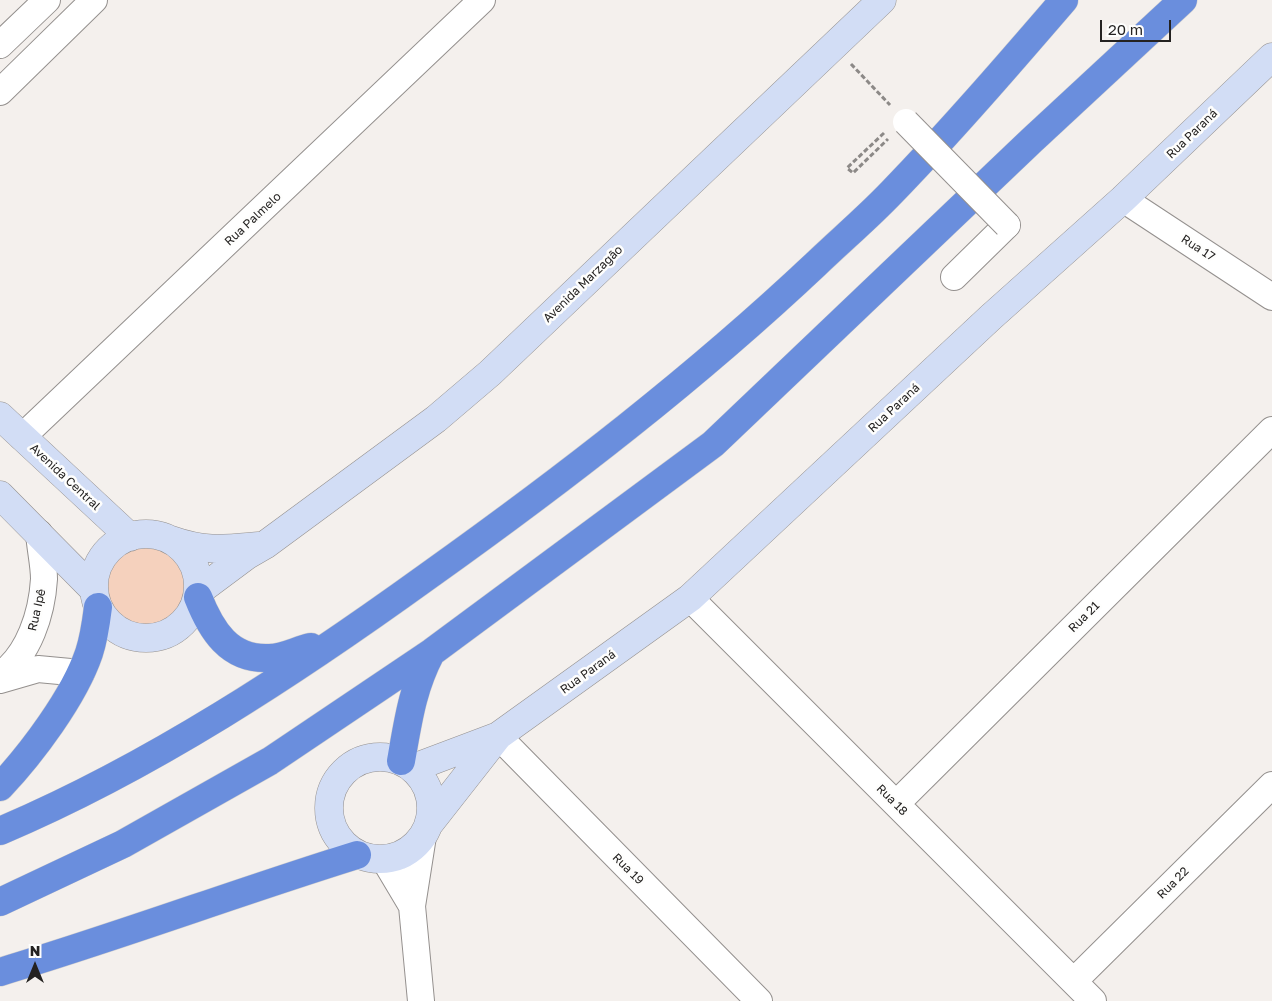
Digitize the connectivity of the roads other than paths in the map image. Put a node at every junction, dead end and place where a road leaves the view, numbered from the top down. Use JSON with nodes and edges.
{"nodes":[{"id":1,"x":47,"y":0,"type":"edge"},
{"id":2,"x":94,"y":0,"type":"edge"},
{"id":3,"x":482,"y":0,"type":"edge"},
{"id":4,"x":882,"y":0,"type":"edge"},
{"id":5,"x":1064,"y":0,"type":"edge"},
{"id":6,"x":1183,"y":0,"type":"edge"},
{"id":7,"x":0,"y":45,"type":"edge"},
{"id":8,"x":1272,"y":57,"type":"edge"},
{"id":9,"x":0,"y":92,"type":"edge"},
{"id":10,"x":896,"y":120,"type":"road end"},
{"id":11,"x":1123,"y":199,"type":"junction"},
{"id":12,"x":954,"y":277,"type":"dead end"},
{"id":13,"x":1272,"y":298,"type":"edge"},
{"id":14,"x":0,"y":416,"type":"edge"},
{"id":15,"x":1272,"y":430,"type":"edge"},
{"id":16,"x":22,"y":437,"type":"junction"},
{"id":17,"x":0,"y":495,"type":"edge"},
{"id":18,"x":39,"y":533,"type":"junction"},
{"id":19,"x":130,"y":537,"type":"junction"},
{"id":20,"x":170,"y":540,"type":"junction"},
{"id":21,"x":266,"y":545,"type":"junction"},
{"id":22,"x":198,"y":594,"type":"junction"},
{"id":23,"x":690,"y":598,"type":"junction"},
{"id":24,"x":96,"y":599,"type":"junction"},
{"id":25,"x":341,"y":639,"type":"junction"},
{"id":26,"x":432,"y":652,"type":"junction"},
{"id":27,"x":81,"y":673,"type":"junction"},
{"id":28,"x":0,"y":676,"type":"edge"},
{"id":29,"x":0,"y":680,"type":"edge"},
{"id":30,"x":498,"y":736,"type":"junction"},
{"id":31,"x":407,"y":765,"type":"junction"},
{"id":32,"x":1272,"y":785,"type":"edge"},
{"id":33,"x":0,"y":787,"type":"edge"},
{"id":34,"x":896,"y":804,"type":"junction"},
{"id":35,"x":426,"y":830,"type":"junction"},
{"id":36,"x":0,"y":831,"type":"edge"},
{"id":37,"x":358,"y":855,"type":"junction"},
{"id":38,"x":384,"y":859,"type":"junction"},
{"id":39,"x":0,"y":902,"type":"edge"},
{"id":40,"x":412,"y":906,"type":"junction"},
{"id":41,"x":0,"y":972,"type":"edge"},
{"id":42,"x":1074,"y":982,"type":"junction"},
{"id":43,"x":421,"y":1001,"type":"edge"},
{"id":44,"x":759,"y":1001,"type":"edge"},
{"id":45,"x":1093,"y":1001,"type":"edge"}],
"edges":[{"from":1,"to":7,"type":"street"},
{"from":2,"to":9,"type":"street"},
{"from":3,"to":16,"type":"street","name":"Rua Palmelo"},
{"from":4,"to":21,"type":"main road","name":"Avenida Marzagão"},
{"from":5,"to":25,"type":"highway"},
{"from":6,"to":26,"type":"highway"},
{"from":8,"to":11,"type":"main road","name":"Rua Paraná"},
{"from":10,"to":12,"type":"street","bridge":true},
{"from":11,"to":13,"type":"street","name":"Rua 17"},
{"from":11,"to":23,"type":"main road","name":"Rua Paraná"},
{"from":14,"to":16,"type":"main road","name":"Avenida Central"},
{"from":15,"to":34,"type":"street","name":"Rua 21"},
{"from":16,"to":19,"type":"main road","name":"Avenida Central"},
{"from":17,"to":18,"type":"main road"},
{"from":18,"to":24,"type":"main road"},
{"from":18,"to":28,"type":"street","name":"Rua Ipê"},
{"from":19,"to":20,"type":"main road"},
{"from":19,"to":24,"type":"main road"},
{"from":20,"to":21,"type":"main road"},
{"from":20,"to":22,"type":"main road"},
{"from":21,"to":22,"type":"main road","name":"Avenida Marzagão"},
{"from":22,"to":24,"type":"main road"},
{"from":22,"to":25,"type":"highway"},
{"from":23,"to":30,"type":"main road","name":"Rua Paraná"},
{"from":23,"to":34,"type":"street","name":"Rua 18"},
{"from":24,"to":27,"type":"highway"},
{"from":25,"to":36,"type":"highway"},
{"from":26,"to":31,"type":"highway"},
{"from":26,"to":39,"type":"highway"},
{"from":27,"to":29,"type":"street"},
{"from":27,"to":33,"type":"highway"},
{"from":30,"to":31,"type":"main road","name":"Rua Paraná"},
{"from":30,"to":35,"type":"main road","name":"Rua Paraná"},
{"from":30,"to":44,"type":"street","name":"Rua 19"},
{"from":31,"to":35,"type":"main road"},
{"from":31,"to":37,"type":"main road"},
{"from":32,"to":42,"type":"street","name":"Rua 22"},
{"from":34,"to":42,"type":"street","name":"Rua 18"},
{"from":35,"to":38,"type":"main road"},
{"from":35,"to":40,"type":"street"},
{"from":37,"to":38,"type":"main road"},
{"from":37,"to":41,"type":"highway"},
{"from":38,"to":40,"type":"street"},
{"from":40,"to":43,"type":"street"},
{"from":42,"to":45,"type":"street","name":"Rua 18"}]}
